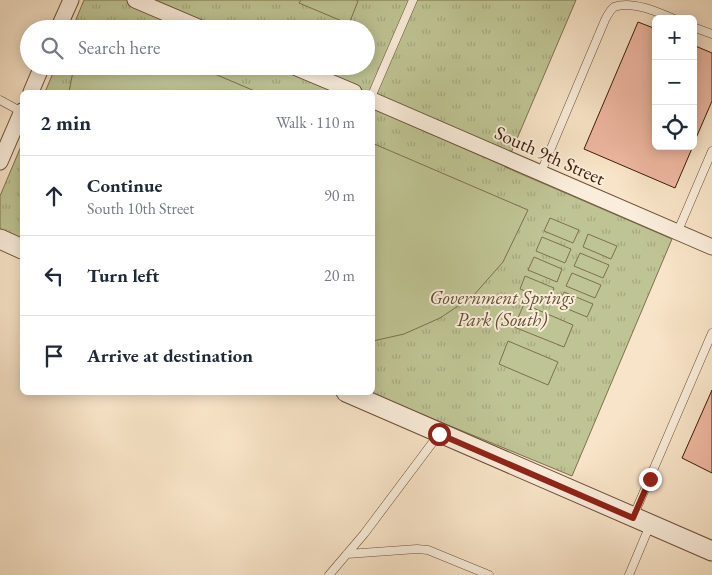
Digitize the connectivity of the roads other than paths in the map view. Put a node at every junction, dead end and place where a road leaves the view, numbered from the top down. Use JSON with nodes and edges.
{"nodes":[{"id":1,"x":71,"y":0,"type":"edge"},
{"id":2,"x":135,"y":0,"type":"edge"},
{"id":3,"x":413,"y":0,"type":"edge"},
{"id":4,"x":665,"y":15,"type":"edge"},
{"id":5,"x":62,"y":20,"type":"edge"},
{"id":6,"x":182,"y":20,"type":"edge"},
{"id":7,"x":697,"y":28,"type":"edge"},
{"id":8,"x":712,"y":34,"type":"edge"},
{"id":9,"x":38,"y":75,"type":"edge"},
{"id":10,"x":313,"y":75,"type":"edge"},
{"id":11,"x":31,"y":90,"type":"edge"},
{"id":12,"x":349,"y":90,"type":"edge"},
{"id":13,"x":374,"y":90,"type":"edge"},
{"id":14,"x":0,"y":100,"type":"edge"},
{"id":15,"x":375,"y":101,"type":"edge"},
{"id":16,"x":20,"y":110,"type":"edge"},
{"id":17,"x":20,"y":116,"type":"edge"},
{"id":18,"x":712,"y":151,"type":"edge"},
{"id":19,"x":0,"y":162,"type":"edge"},
{"id":20,"x":541,"y":172,"type":"junction"},
{"id":21,"x":678,"y":232,"type":"junction"},
{"id":22,"x":0,"y":239,"type":"edge"},
{"id":23,"x":712,"y":247,"type":"edge"},
{"id":24,"x":20,"y":248,"type":"edge"},
{"id":25,"x":712,"y":333,"type":"edge"},
{"id":26,"x":353,"y":395,"type":"edge"},
{"id":27,"x":439,"y":434,"type":"junction"},
{"id":28,"x":641,"y":521,"type":"junction"},
{"id":29,"x":712,"y":551,"type":"edge"},
{"id":30,"x":347,"y":554,"type":"junction"},
{"id":31,"x":329,"y":575,"type":"edge"},
{"id":32,"x":489,"y":575,"type":"edge"},
{"id":33,"x":629,"y":575,"type":"edge"}],
"edges":[{"from":1,"to":5,"type":"street"},
{"from":2,"to":6,"type":"street"},
{"from":3,"to":13,"type":"lane"},
{"from":4,"to":20,"type":"lane"},
{"from":7,"to":8,"type":"lane"},
{"from":9,"to":11,"type":"street"},
{"from":10,"to":12,"type":"street"},
{"from":14,"to":16,"type":"lane"},
{"from":15,"to":20,"type":"street","name":"South 9th Street"},
{"from":17,"to":19,"type":"street"},
{"from":18,"to":21,"type":"lane"},
{"from":20,"to":21,"type":"street","name":"South 9th Street"},
{"from":21,"to":23,"type":"street","name":"South 9th Street"},
{"from":22,"to":24,"type":"street"},
{"from":25,"to":28,"type":"lane"},
{"from":26,"to":27,"type":"street"},
{"from":27,"to":28,"type":"street"},
{"from":27,"to":30,"type":"lane"},
{"from":28,"to":29,"type":"street"},
{"from":28,"to":33,"type":"lane"},
{"from":30,"to":31,"type":"lane"},
{"from":30,"to":32,"type":"lane"}]}
